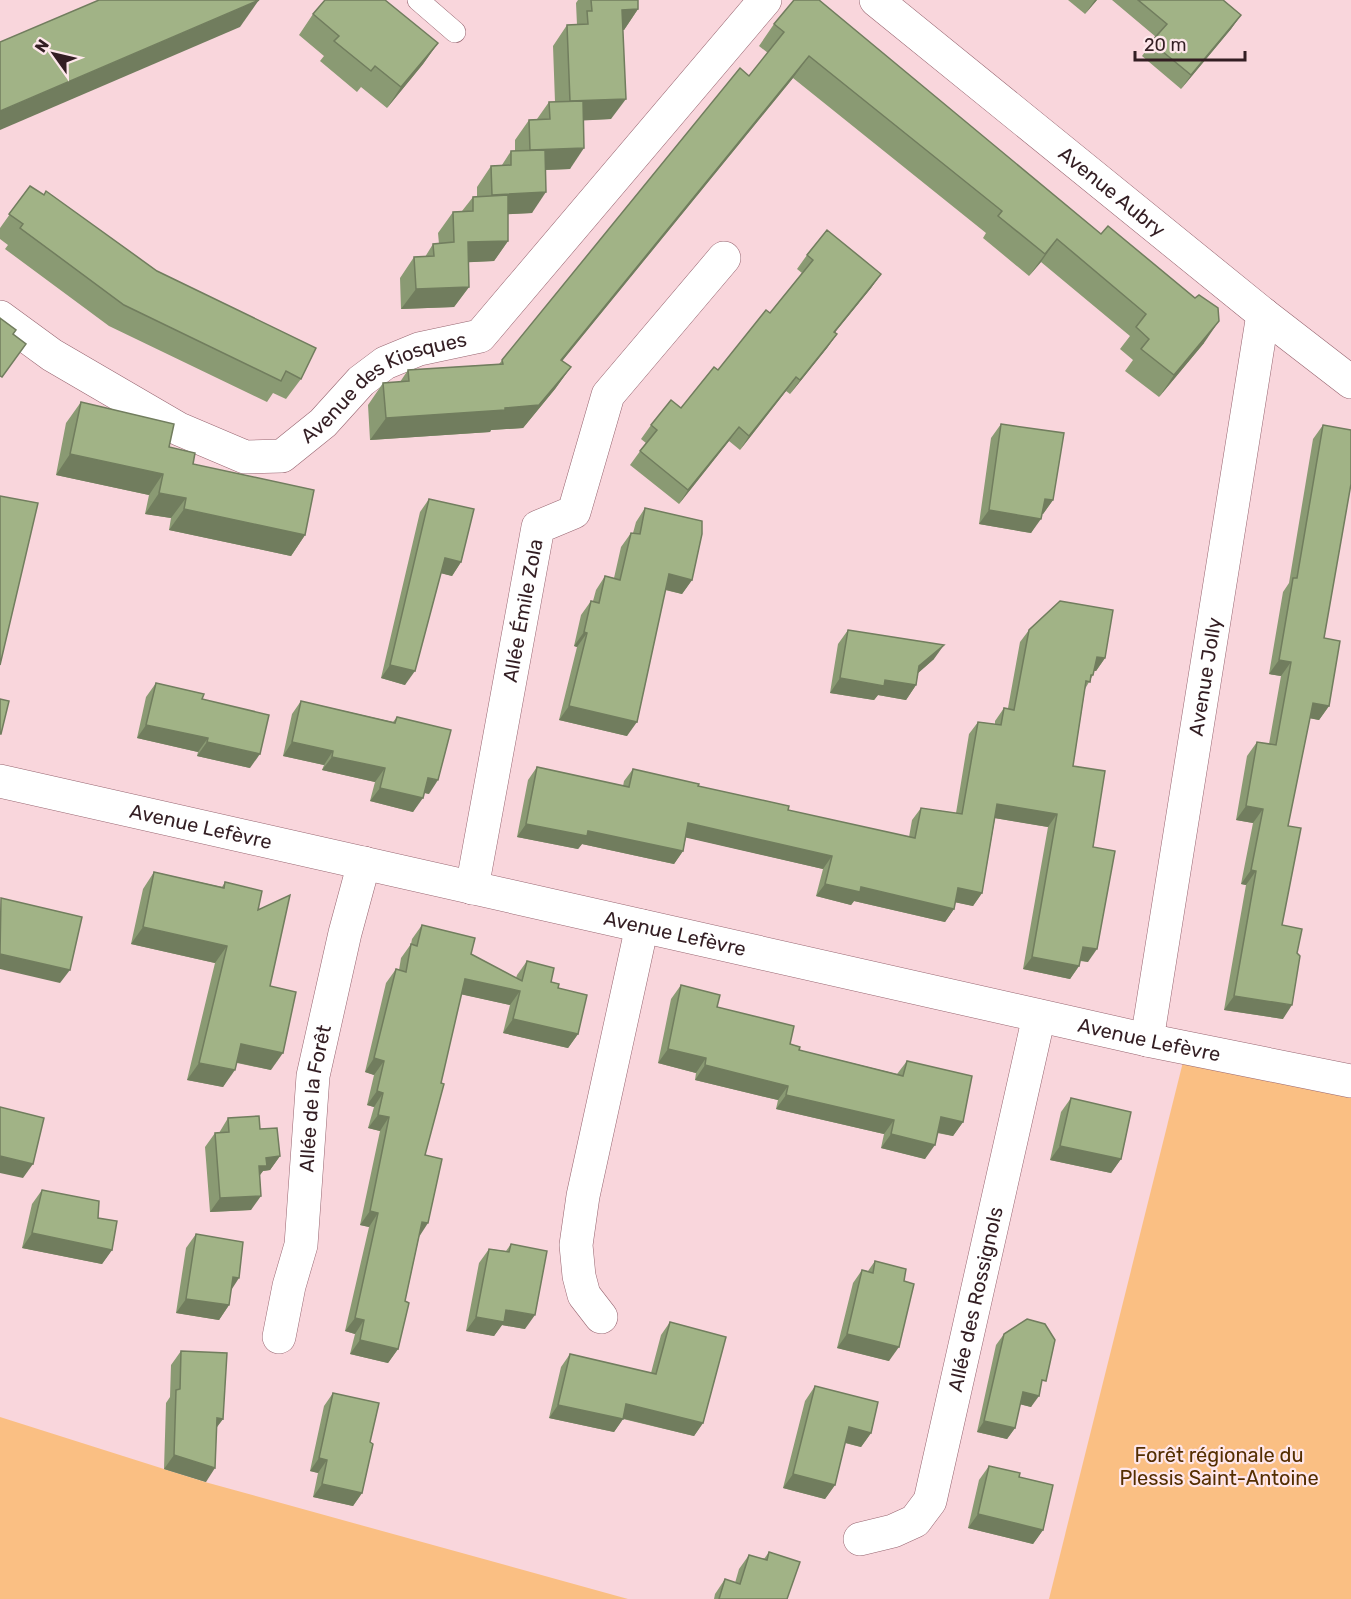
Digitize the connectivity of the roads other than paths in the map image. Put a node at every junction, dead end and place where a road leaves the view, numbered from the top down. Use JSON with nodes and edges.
{"nodes":[{"id":1,"x":418,"y":0,"type":"edge"},
{"id":2,"x":765,"y":0,"type":"edge"},
{"id":3,"x":876,"y":0,"type":"edge"},
{"id":4,"x":455,"y":32,"type":"dead end"},
{"id":5,"x":724,"y":258,"type":"dead end"},
{"id":6,"x":1263,"y":314,"type":"junction"},
{"id":7,"x":0,"y":317,"type":"edge"},
{"id":8,"x":1351,"y":382,"type":"edge"},
{"id":9,"x":0,"y":781,"type":"edge"},
{"id":10,"x":364,"y":863,"type":"junction"},
{"id":11,"x":472,"y":888,"type":"junction"},
{"id":12,"x":642,"y":926,"type":"junction"},
{"id":13,"x":1039,"y":1016,"type":"junction"},
{"id":14,"x":1147,"y":1040,"type":"junction"},
{"id":15,"x":1351,"y":1081,"type":"edge"},
{"id":16,"x":600,"y":1317,"type":"dead end"},
{"id":17,"x":279,"y":1336,"type":"dead end"},
{"id":18,"x":860,"y":1539,"type":"dead end"}],
"edges":[{"from":1,"to":4,"type":"lane"},
{"from":2,"to":7,"type":"street","name":"Avenue des Kiosques"},
{"from":3,"to":6,"type":"street","name":"Avenue Aubry"},
{"from":5,"to":11,"type":"street","name":"Allée Émile Zola"},
{"from":6,"to":8,"type":"street","name":"Avenue Aubry"},
{"from":6,"to":14,"type":"street","name":"Avenue Jolly"},
{"from":9,"to":10,"type":"street","name":"Avenue Lefèvre"},
{"from":10,"to":11,"type":"street","name":"Avenue Lefèvre"},
{"from":10,"to":17,"type":"street","name":"Allée de la Forêt"},
{"from":11,"to":12,"type":"street","name":"Avenue Lefèvre"},
{"from":12,"to":13,"type":"street","name":"Avenue Lefèvre"},
{"from":12,"to":16,"type":"street"},
{"from":13,"to":14,"type":"street","name":"Avenue Lefèvre"},
{"from":13,"to":18,"type":"street","name":"Allée des Rossignols"},
{"from":14,"to":15,"type":"street","name":"Avenue Lefèvre"}]}
